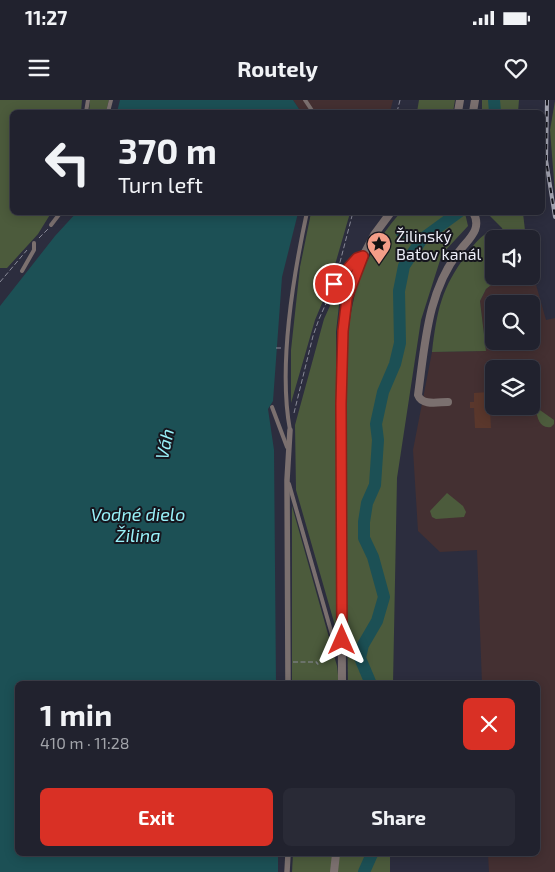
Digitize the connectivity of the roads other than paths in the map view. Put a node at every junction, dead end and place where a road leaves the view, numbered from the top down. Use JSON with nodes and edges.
{"nodes":[{"id":1,"x":56,"y":215,"type":"edge"},
{"id":2,"x":59,"y":215,"type":"edge"},
{"id":3,"x":306,"y":215,"type":"edge"},
{"id":4,"x":389,"y":215,"type":"edge"},
{"id":5,"x":474,"y":215,"type":"edge"},
{"id":6,"x":34,"y":243,"type":"road end"},
{"id":7,"x":363,"y":256,"type":"junction"},
{"id":8,"x":22,"y":271,"type":"dead end"},
{"id":9,"x":334,"y":284,"type":"road end"},
{"id":10,"x":448,"y":402,"type":"dead end"},
{"id":11,"x":272,"y":407,"type":"dead end"},
{"id":12,"x":290,"y":430,"type":"joint"},
{"id":13,"x":288,"y":449,"type":"junction"},
{"id":14,"x":287,"y":480,"type":"junction"},
{"id":15,"x":342,"y":659,"type":"junction"},
{"id":16,"x":288,"y":681,"type":"edge"},
{"id":17,"x":342,"y":681,"type":"edge"},
{"id":18,"x":288,"y":856,"type":"edge"},
{"id":19,"x":336,"y":856,"type":"edge"},
{"id":20,"x":287,"y":872,"type":"edge"},
{"id":21,"x":334,"y":872,"type":"edge"}],
"edges":[{"from":1,"to":2,"type":"lane"},
{"from":3,"to":12,"type":"lane"},
{"from":4,"to":7,"type":"street"},
{"from":5,"to":10,"type":"street"},
{"from":6,"to":8,"type":"lane"},
{"from":7,"to":9,"type":"lane"},
{"from":7,"to":15,"type":"street"},
{"from":11,"to":13,"type":"lane"},
{"from":12,"to":13,"type":"street"},
{"from":13,"to":14,"type":"street"},
{"from":14,"to":15,"type":"lane"},
{"from":14,"to":16,"type":"street"},
{"from":15,"to":17,"type":"street"},
{"from":18,"to":20,"type":"street"},
{"from":19,"to":21,"type":"street"}]}
